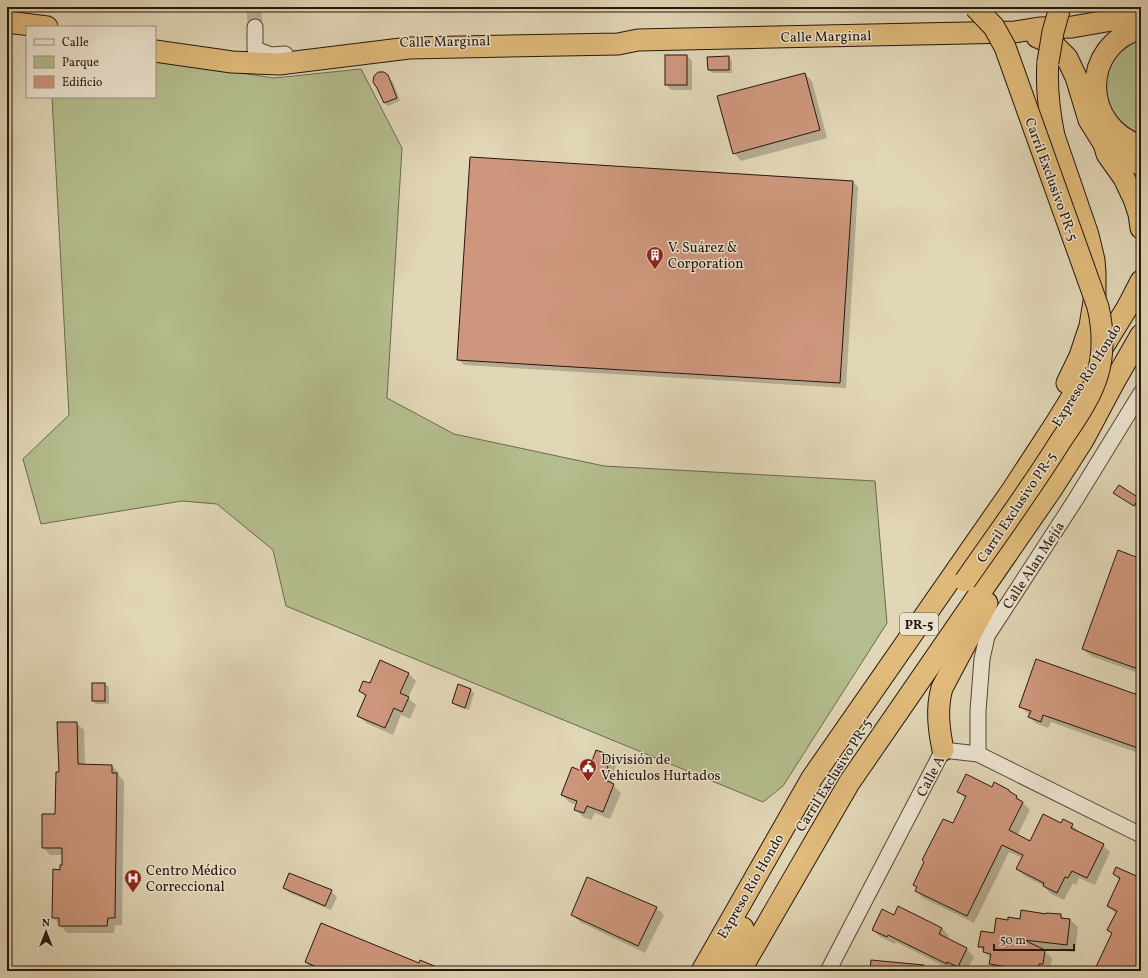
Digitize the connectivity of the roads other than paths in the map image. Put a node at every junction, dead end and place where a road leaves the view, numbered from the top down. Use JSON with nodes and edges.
{"nodes":[{"id":1,"x":975,"y":7,"type":"edge"},
{"id":2,"x":1060,"y":7,"type":"edge"},
{"id":3,"x":1141,"y":16,"type":"edge"},
{"id":4,"x":7,"y":22,"type":"edge"},
{"id":5,"x":39,"y":26,"type":"edge"},
{"id":6,"x":255,"y":27,"type":"tunnel mouth"},
{"id":7,"x":7,"y":28,"type":"edge"},
{"id":8,"x":1141,"y":28,"type":"edge"},
{"id":9,"x":26,"y":30,"type":"edge"},
{"id":10,"x":1015,"y":32,"type":"junction"},
{"id":11,"x":156,"y":44,"type":"edge"},
{"id":12,"x":156,"y":51,"type":"edge"},
{"id":13,"x":254,"y":56,"type":"junction"},
{"id":14,"x":1104,"y":144,"type":"junction"},
{"id":15,"x":1141,"y":146,"type":"edge"},
{"id":16,"x":1141,"y":165,"type":"edge"},
{"id":17,"x":1141,"y":228,"type":"edge"},
{"id":18,"x":1141,"y":275,"type":"edge"},
{"id":19,"x":1141,"y":281,"type":"edge"},
{"id":20,"x":1141,"y":334,"type":"edge"},
{"id":21,"x":1141,"y":393,"type":"edge"},
{"id":22,"x":1056,"y":423,"type":"junction"},
{"id":23,"x":1051,"y":490,"type":"junction"},
{"id":24,"x":943,"y":750,"type":"junction"},
{"id":25,"x":978,"y":754,"type":"junction"},
{"id":26,"x":1141,"y":835,"type":"edge"},
{"id":27,"x":702,"y":971,"type":"edge"},
{"id":28,"x":719,"y":971,"type":"edge"},
{"id":29,"x":740,"y":971,"type":"edge"},
{"id":30,"x":828,"y":971,"type":"edge"}],
"edges":[{"from":1,"to":28,"type":"highway","name":"Carril Exclusivo PR-5","bridge":true},
{"from":2,"to":22,"type":"highway","bridge":true},
{"from":3,"to":10,"type":"highway"},
{"from":4,"to":5,"type":"highway"},
{"from":6,"to":13,"type":"street"},
{"from":7,"to":9,"type":"highway"},
{"from":8,"to":15,"type":"highway"},
{"from":10,"to":13,"type":"highway","name":"Calle Marginal"},
{"from":10,"to":14,"type":"highway"},
{"from":11,"to":13,"type":"highway"},
{"from":12,"to":13,"type":"highway"},
{"from":14,"to":16,"type":"highway"},
{"from":14,"to":17,"type":"highway"},
{"from":18,"to":19,"type":"highway"},
{"from":19,"to":22,"type":"highway","name":"Expreso Río Hondo","number":"PR-5"},
{"from":20,"to":23,"type":"highway","name":"Expreso Río Hondo","number":"PR-5"},
{"from":21,"to":25,"type":"street","name":"Calle Alan Mejía"},
{"from":22,"to":27,"type":"highway","name":"Expreso Río Hondo","number":"PR-5"},
{"from":23,"to":24,"type":"highway"},
{"from":23,"to":29,"type":"highway","name":"Expreso Río Hondo","number":"PR-5"},
{"from":24,"to":25,"type":"street","name":"Calle A"},
{"from":24,"to":30,"type":"street","name":"Calle A"},
{"from":25,"to":26,"type":"street","name":"Calle A"}]}
